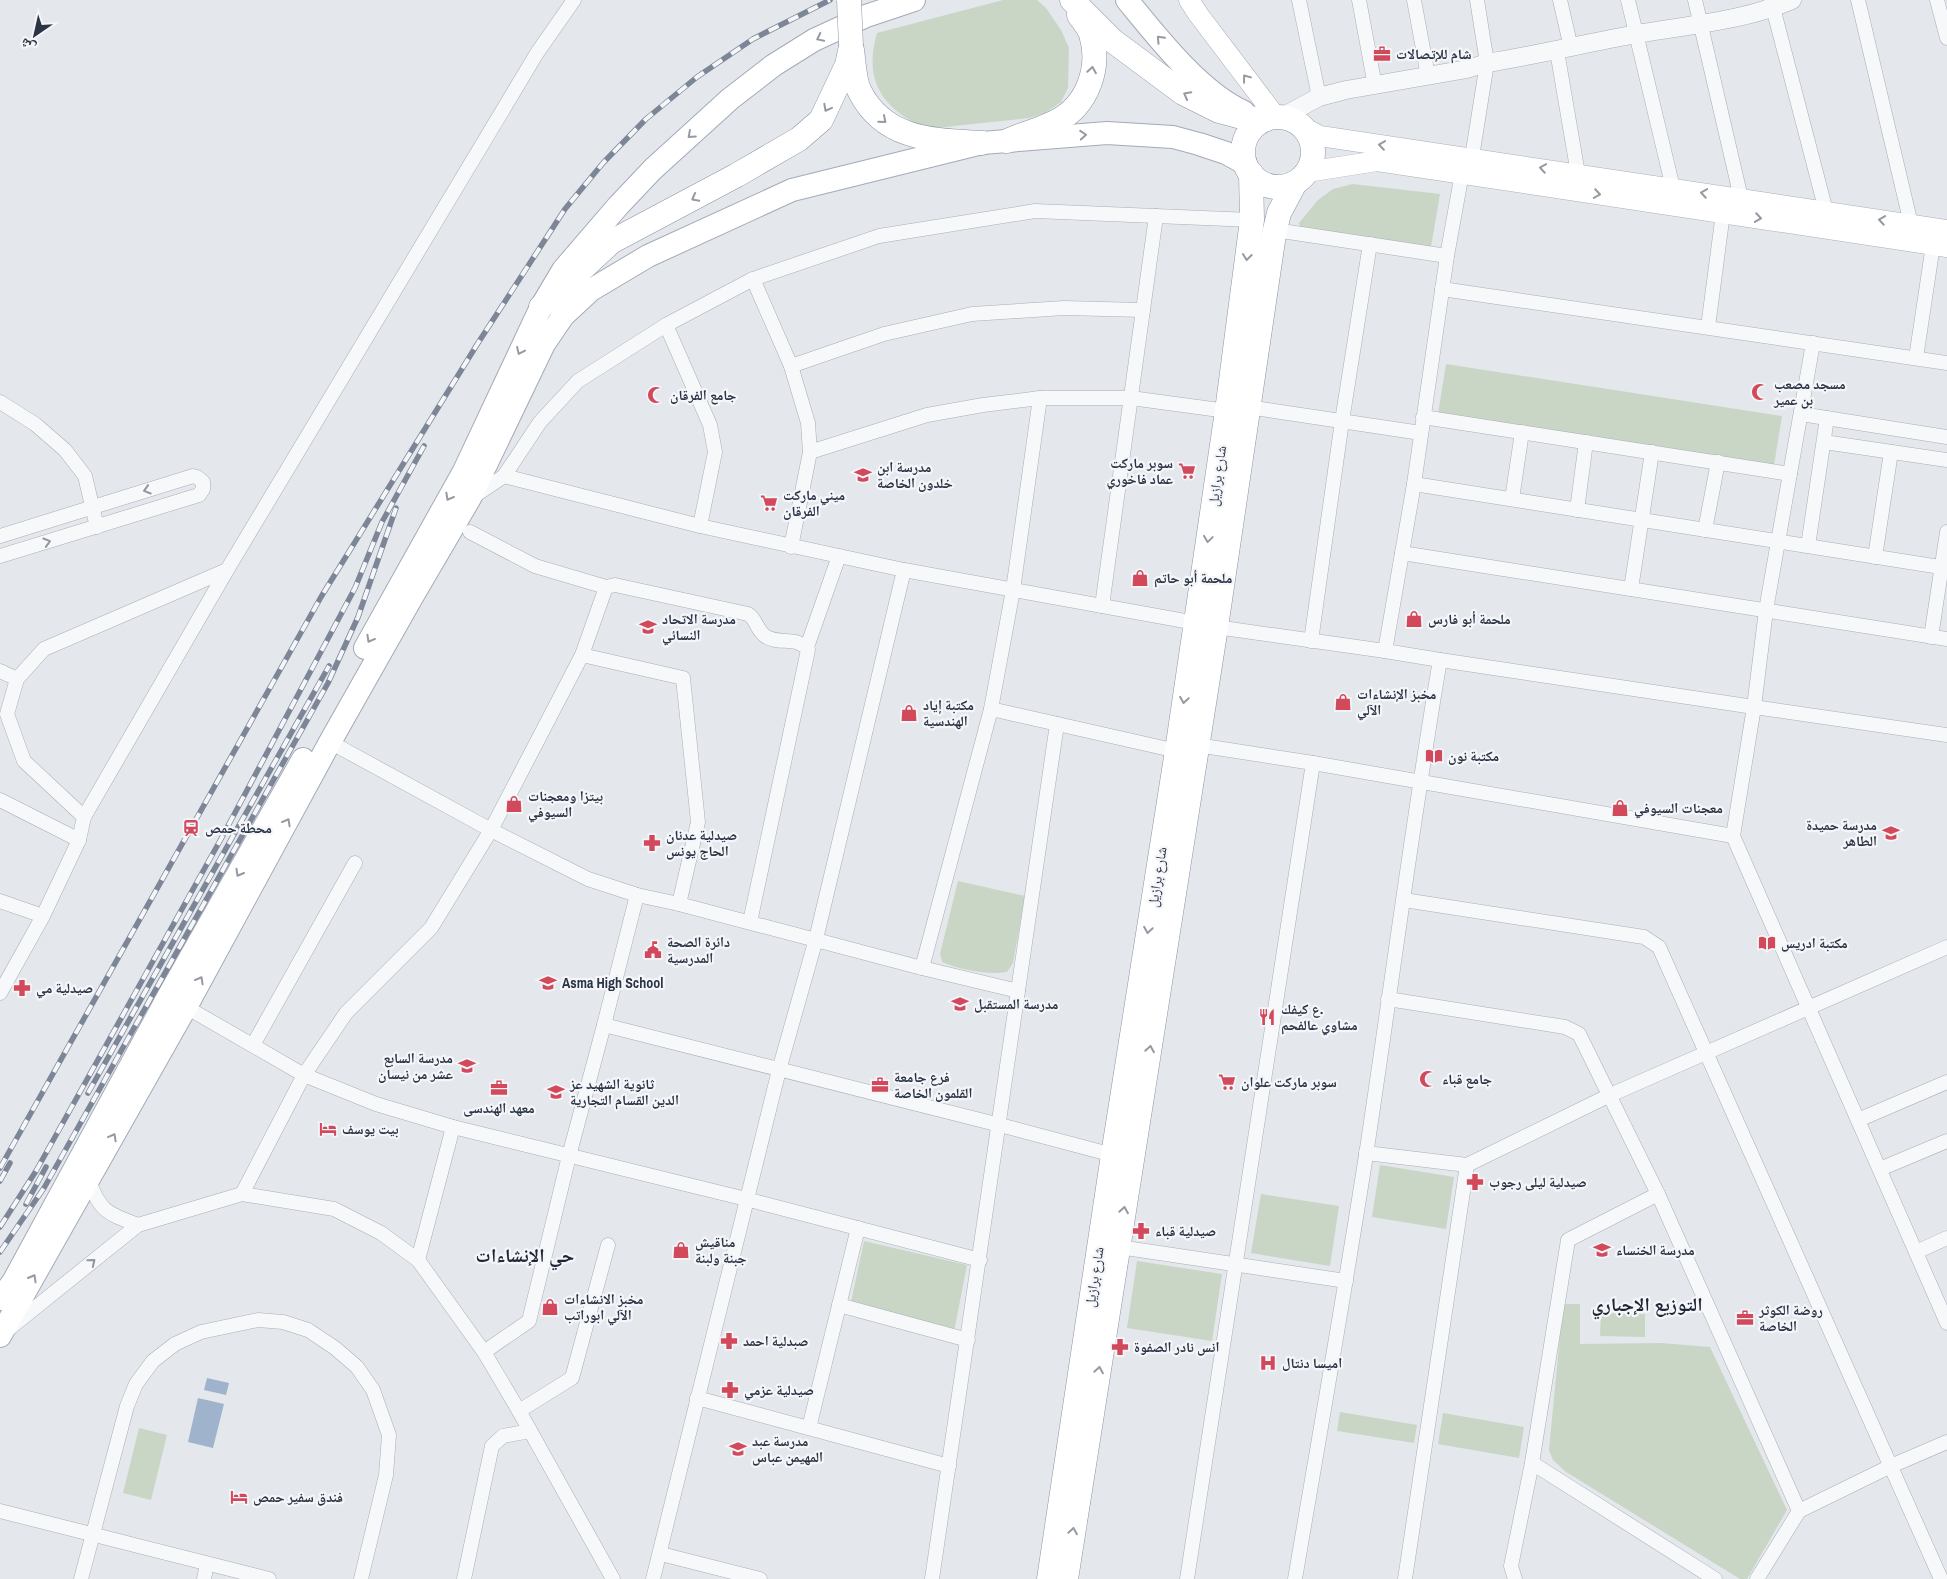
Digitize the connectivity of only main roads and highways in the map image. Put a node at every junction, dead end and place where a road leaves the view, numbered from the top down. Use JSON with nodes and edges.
{"nodes":[{"id":1,"x":849,"y":0,"type":"edge"},
{"id":2,"x":914,"y":0,"type":"edge"},
{"id":3,"x":1071,"y":0,"type":"edge"},
{"id":4,"x":1127,"y":0,"type":"edge"},
{"id":5,"x":1189,"y":0,"type":"edge"},
{"id":6,"x":851,"y":46,"type":"junction"},
{"id":7,"x":1275,"y":117,"type":"junction"},
{"id":8,"x":1304,"y":127,"type":"junction"},
{"id":9,"x":1007,"y":141,"type":"junction"},
{"id":10,"x":982,"y":143,"type":"junction"},
{"id":11,"x":1467,"y":165,"type":"junction"},
{"id":12,"x":1248,"y":169,"type":"junction"},
{"id":13,"x":1301,"y":178,"type":"junction"},
{"id":14,"x":1947,"y":230,"type":"edge"},
{"id":15,"x":1940,"y":246,"type":"edge"},
{"id":16,"x":541,"y":307,"type":"junction"},
{"id":17,"x":1237,"y":409,"type":"junction"},
{"id":18,"x":1187,"y":748,"type":"junction"},
{"id":19,"x":0,"y":1299,"type":"edge"},
{"id":20,"x":0,"y":1336,"type":"edge"},
{"id":21,"x":1049,"y":1579,"type":"edge"},
{"id":22,"x":1066,"y":1579,"type":"edge"}],
"edges":[{"from":1,"to":6,"type":"highway","bridge":true},
{"from":2,"to":16,"type":"main road","one_way":true},
{"from":7,"to":3,"type":"highway","one_way":true},
{"from":9,"to":3,"type":"highway","one_way":true},
{"from":7,"to":4,"type":"main road","one_way":true},
{"from":7,"to":5,"type":"main road","one_way":true},
{"from":6,"to":10,"type":"highway","one_way":true},
{"from":6,"to":16,"type":"highway","one_way":true},
{"from":7,"to":8,"type":"highway"},
{"from":7,"to":12,"type":"highway"},
{"from":11,"to":8,"type":"main road","one_way":true},
{"from":8,"to":13,"type":"highway"},
{"from":9,"to":10,"type":"main road"},
{"from":9,"to":12,"type":"main road","one_way":true},
{"from":20,"to":10,"type":"main road","one_way":true},
{"from":11,"to":13,"type":"main road"},
{"from":14,"to":11,"type":"main road","one_way":true},
{"from":11,"to":15,"type":"main road","one_way":true},
{"from":12,"to":13,"type":"highway"},
{"from":12,"to":17,"type":"highway","name":"شارع برازيل","one_way":true},
{"from":13,"to":17,"type":"highway","name":"شارع برازيل"},
{"from":16,"to":19,"type":"main road","one_way":true},
{"from":17,"to":18,"type":"highway","name":"شارع برازيل"},
{"from":18,"to":21,"type":"highway","name":"شارع برازيل","one_way":true},
{"from":22,"to":18,"type":"highway","name":"شارع برازيل","one_way":true}]}
